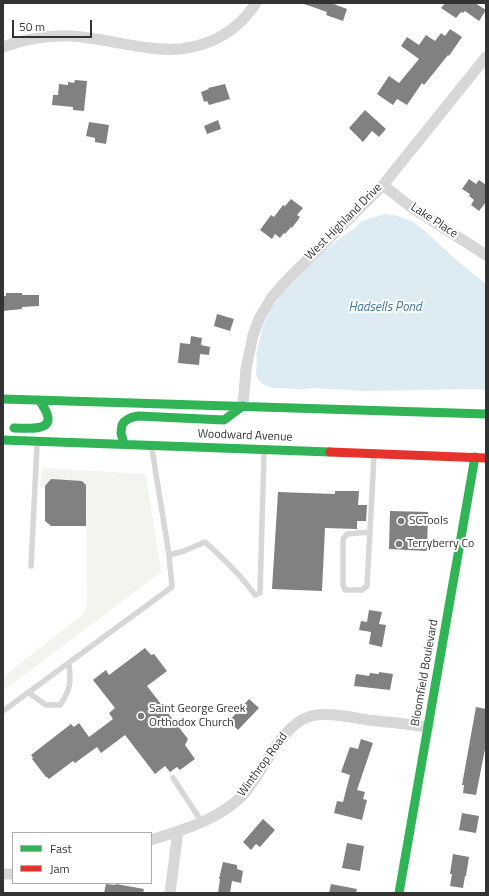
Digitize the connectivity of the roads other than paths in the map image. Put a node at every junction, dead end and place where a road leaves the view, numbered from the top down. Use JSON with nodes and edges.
{"nodes":[{"id":1,"x":256,"y":3,"type":"edge"},
{"id":2,"x":3,"y":47,"type":"edge"},
{"id":3,"x":486,"y":57,"type":"edge"},
{"id":4,"x":383,"y":184,"type":"junction"},
{"id":5,"x":486,"y":255,"type":"edge"},
{"id":6,"x":3,"y":399,"type":"edge"},
{"id":7,"x":39,"y":400,"type":"junction"},
{"id":8,"x":243,"y":406,"type":"junction"},
{"id":9,"x":486,"y":414,"type":"edge"},
{"id":10,"x":3,"y":428,"type":"edge"},
{"id":11,"x":38,"y":428,"type":"junction"},
{"id":12,"x":3,"y":440,"type":"edge"},
{"id":13,"x":37,"y":441,"type":"junction"},
{"id":14,"x":124,"y":444,"type":"junction"},
{"id":15,"x":152,"y":445,"type":"junction"},
{"id":16,"x":264,"y":449,"type":"junction"},
{"id":17,"x":374,"y":453,"type":"junction"},
{"id":18,"x":484,"y":453,"type":"edge"},
{"id":19,"x":475,"y":457,"type":"junction"},
{"id":20,"x":370,"y":532,"type":"junction"},
{"id":21,"x":169,"y":555,"type":"junction"},
{"id":22,"x":31,"y":566,"type":"dead end"},
{"id":23,"x":68,"y":663,"type":"junction"},
{"id":24,"x":29,"y":693,"type":"junction"},
{"id":25,"x":3,"y":711,"type":"edge"},
{"id":26,"x":428,"y":727,"type":"junction"},
{"id":27,"x":173,"y":778,"type":"dead end"},
{"id":28,"x":202,"y":822,"type":"junction"},
{"id":29,"x":178,"y":831,"type":"junction"},
{"id":30,"x":152,"y":840,"type":"edge"},
{"id":31,"x":170,"y":893,"type":"edge"},
{"id":32,"x":399,"y":893,"type":"edge"}],
"edges":[{"from":1,"to":2,"type":"street"},
{"from":3,"to":4,"type":"street","name":"West Highland Drive"},
{"from":4,"to":5,"type":"street","name":"Lake Place"},
{"from":4,"to":8,"type":"street","name":"West Highland Drive"},
{"from":6,"to":7,"type":"main road"},
{"from":7,"to":8,"type":"main road"},
{"from":7,"to":11,"type":"main road"},
{"from":8,"to":9,"type":"main road"},
{"from":8,"to":14,"type":"main road"},
{"from":10,"to":11,"type":"main road"},
{"from":11,"to":13,"type":"lane"},
{"from":12,"to":13,"type":"main road","name":"Woodward Avenue"},
{"from":13,"to":14,"type":"main road","name":"Woodward Avenue"},
{"from":13,"to":22,"type":"lane"},
{"from":14,"to":15,"type":"main road","name":"Woodward Avenue"},
{"from":15,"to":16,"type":"main road","name":"Woodward Avenue"},
{"from":15,"to":21,"type":"lane"},
{"from":16,"to":17,"type":"main road","name":"Woodward Avenue"},
{"from":16,"to":21,"type":"lane"},
{"from":17,"to":19,"type":"main road","name":"Woodward Avenue"},
{"from":17,"to":20,"type":"lane"},
{"from":18,"to":19,"type":"main road"},
{"from":19,"to":26,"type":"main road","name":"Bloomfield Boulevard"},
{"from":20,"to":20,"type":"lane"},
{"from":21,"to":23,"type":"lane"},
{"from":23,"to":24,"type":"lane"},
{"from":23,"to":24,"type":"lane"},
{"from":24,"to":25,"type":"lane"},
{"from":26,"to":28,"type":"street","name":"Winthrop Road"},
{"from":26,"to":32,"type":"main road","name":"Bloomfield Boulevard"},
{"from":27,"to":28,"type":"lane"},
{"from":28,"to":29,"type":"street","name":"Winthrop Road"},
{"from":29,"to":30,"type":"street","name":"Winthrop Road"},
{"from":29,"to":31,"type":"street"}]}
